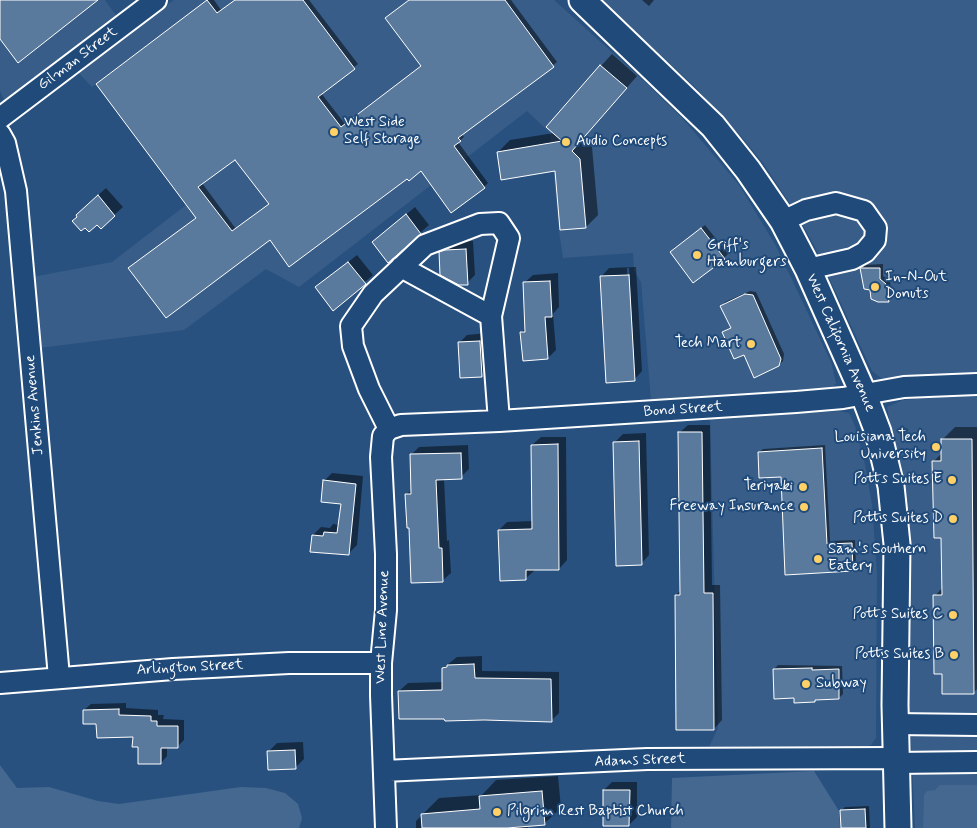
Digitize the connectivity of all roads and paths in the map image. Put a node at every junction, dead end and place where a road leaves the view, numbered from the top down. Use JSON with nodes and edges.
{"nodes":[{"id":1,"x":156,"y":0,"type":"edge"},
{"id":2,"x":582,"y":0,"type":"edge"},
{"id":3,"x":0,"y":118,"type":"edge"},
{"id":4,"x":0,"y":134,"type":"edge"},
{"id":5,"x":783,"y":221,"type":"junction"},
{"id":6,"x":401,"y":267,"type":"junction"},
{"id":7,"x":808,"y":269,"type":"junction"},
{"id":8,"x":491,"y":316,"type":"junction"},
{"id":9,"x":977,"y":384,"type":"edge"},
{"id":10,"x":864,"y":395,"type":"junction"},
{"id":11,"x":499,"y":421,"type":"junction"},
{"id":12,"x":389,"y":429,"type":"junction"},
{"id":13,"x":381,"y":663,"type":"junction"},
{"id":14,"x":59,"y":677,"type":"junction"},
{"id":15,"x":0,"y":683,"type":"edge"},
{"id":16,"x":895,"y":724,"type":"junction"},
{"id":17,"x":977,"y":725,"type":"edge"},
{"id":18,"x":895,"y":760,"type":"junction"},
{"id":19,"x":977,"y":762,"type":"edge"},
{"id":20,"x":384,"y":771,"type":"junction"},
{"id":21,"x":386,"y":828,"type":"edge"},
{"id":22,"x":898,"y":828,"type":"edge"}],
"edges":[{"from":1,"to":3,"type":"street","name":"Gilman Street"},
{"from":2,"to":5,"type":"main road","name":"West California Avenue"},
{"from":4,"to":14,"type":"street","name":"Jenkins Avenue"},
{"from":5,"to":7,"type":"main road","name":"West California Avenue"},
{"from":5,"to":7,"type":"street"},
{"from":6,"to":8,"type":"street"},
{"from":6,"to":8,"type":"street"},
{"from":6,"to":12,"type":"street"},
{"from":7,"to":10,"type":"main road","name":"West California Avenue"},
{"from":8,"to":11,"type":"street"},
{"from":9,"to":10,"type":"street","name":"Bond Street"},
{"from":10,"to":11,"type":"street","name":"Bond Street"},
{"from":10,"to":16,"type":"main road","name":"West California Avenue"},
{"from":11,"to":12,"type":"street","name":"Bond Street"},
{"from":12,"to":13,"type":"street","name":"West Line Avenue"},
{"from":13,"to":14,"type":"street","name":"Arlington Street"},
{"from":13,"to":20,"type":"street","name":"West Line Avenue"},
{"from":14,"to":15,"type":"street","name":"Arlington Street"},
{"from":16,"to":17,"type":"street"},
{"from":16,"to":18,"type":"main road","name":"West California Avenue"},
{"from":18,"to":19,"type":"street","name":"Adams Street"},
{"from":18,"to":20,"type":"street","name":"Adams Street"},
{"from":18,"to":22,"type":"main road","name":"West California Avenue"},
{"from":20,"to":21,"type":"street","name":"West Line Avenue"}]}
